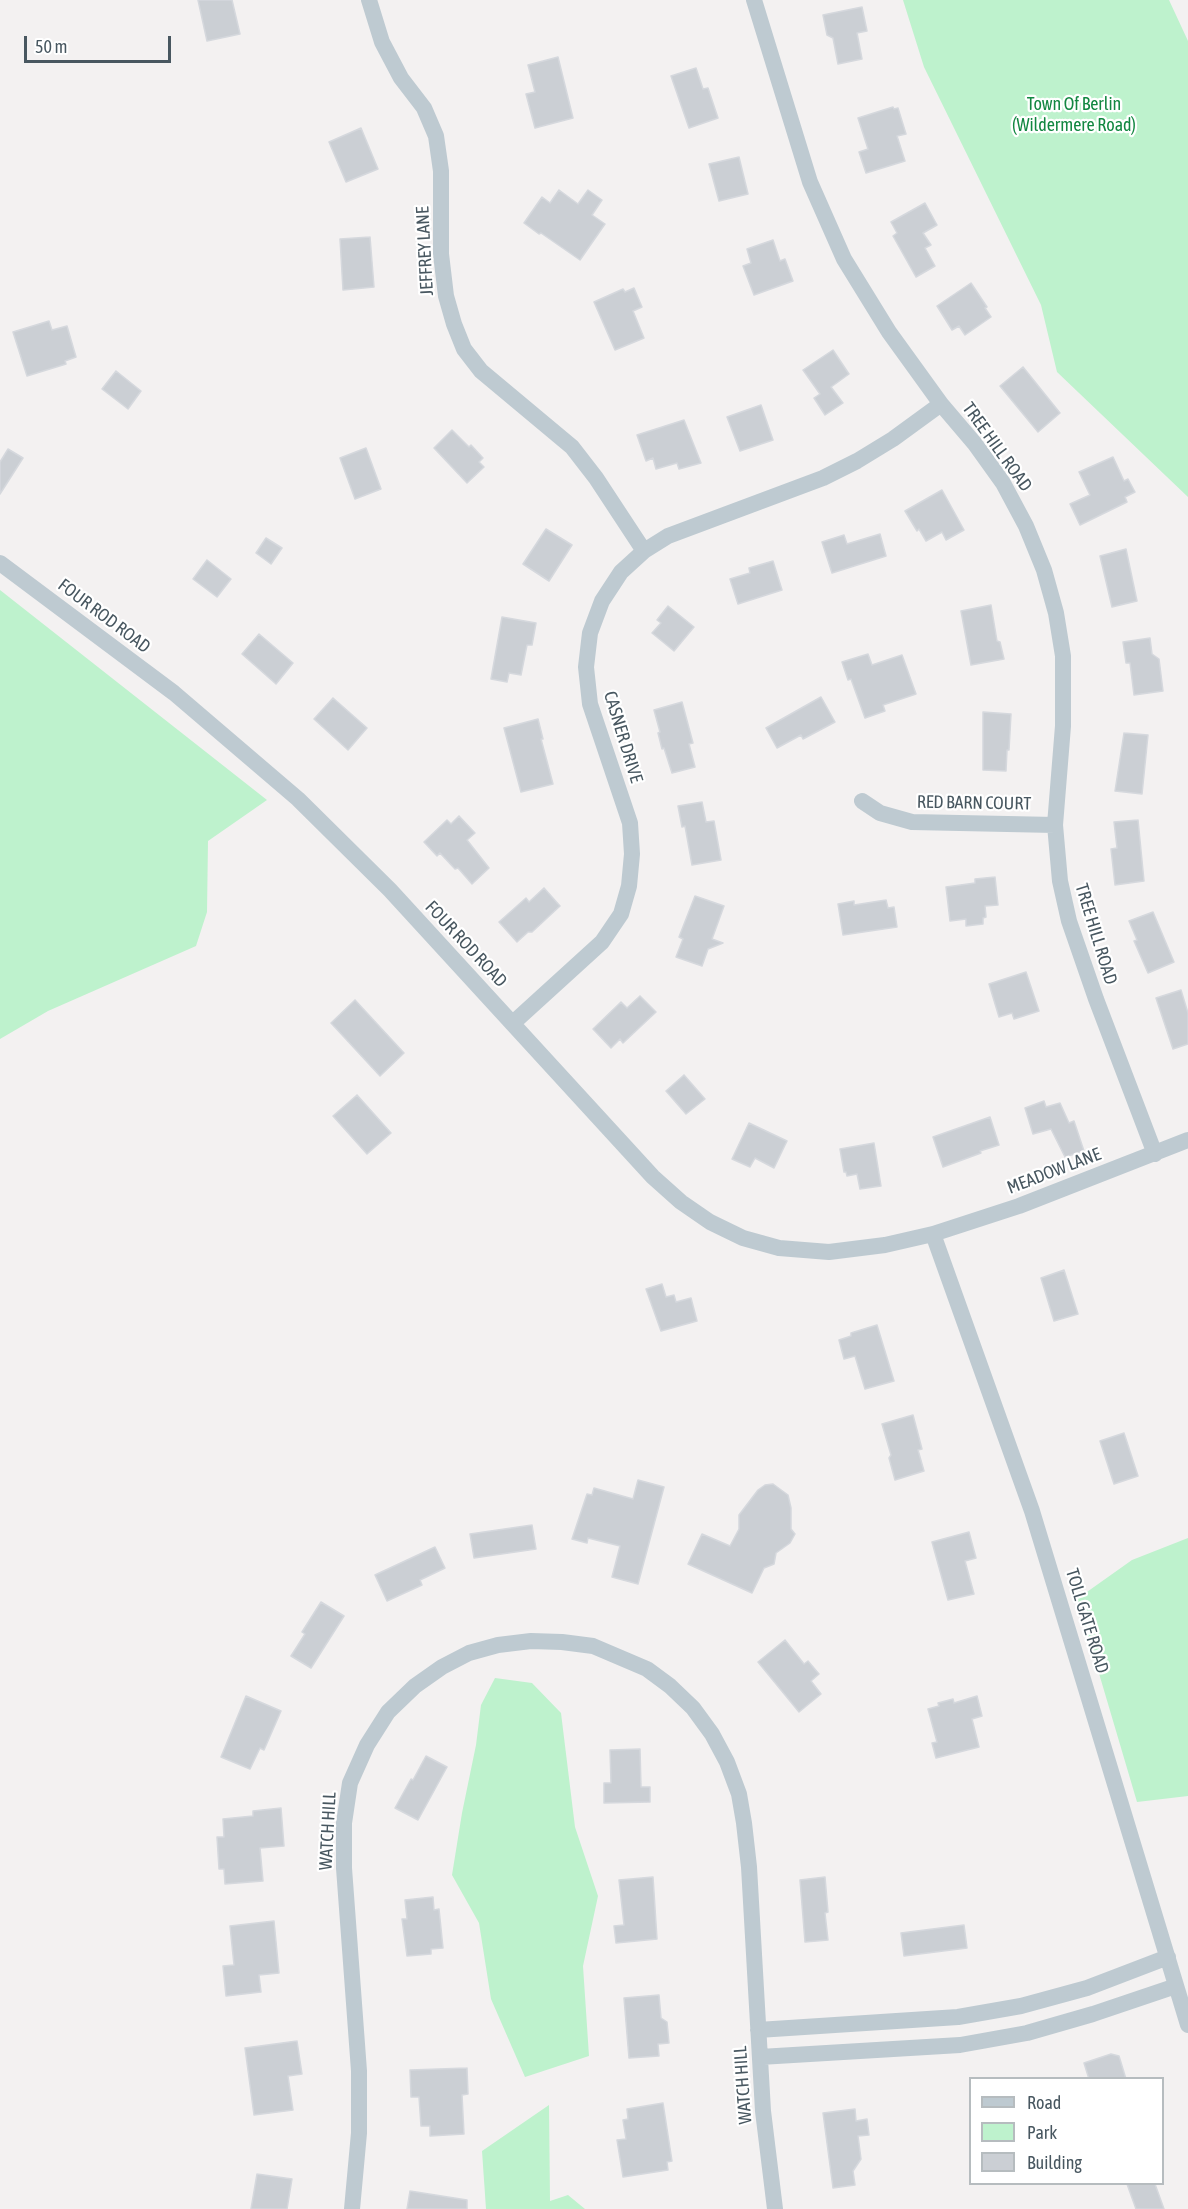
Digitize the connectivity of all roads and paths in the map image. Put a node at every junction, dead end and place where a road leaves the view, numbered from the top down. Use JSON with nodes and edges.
{"nodes":[{"id":1,"x":369,"y":0,"type":"edge"},
{"id":2,"x":754,"y":0,"type":"edge"},
{"id":3,"x":941,"y":404,"type":"junction"},
{"id":4,"x":644,"y":550,"type":"junction"},
{"id":5,"x":0,"y":563,"type":"edge"},
{"id":6,"x":862,"y":801,"type":"dead end"},
{"id":7,"x":1055,"y":825,"type":"junction"},
{"id":8,"x":513,"y":1023,"type":"junction"},
{"id":9,"x":1188,"y":1140,"type":"edge"},
{"id":10,"x":1155,"y":1154,"type":"junction"},
{"id":11,"x":933,"y":1234,"type":"junction"},
{"id":12,"x":1168,"y":1957,"type":"junction"},
{"id":13,"x":1176,"y":1986,"type":"junction"},
{"id":14,"x":1087,"y":1988,"type":"junction"},
{"id":15,"x":1093,"y":2014,"type":"junction"},
{"id":16,"x":892,"y":2021,"type":"junction"},
{"id":17,"x":1188,"y":2025,"type":"edge"},
{"id":18,"x":758,"y":2030,"type":"junction"},
{"id":19,"x":895,"y":2049,"type":"junction"},
{"id":20,"x":760,"y":2057,"type":"junction"},
{"id":21,"x":352,"y":2209,"type":"edge"},
{"id":22,"x":775,"y":2209,"type":"edge"}],
"edges":[{"from":1,"to":4,"type":"street","name":"JEFFREY LANE"},
{"from":2,"to":3,"type":"street","name":"TREE HILL ROAD"},
{"from":3,"to":4,"type":"street","name":"CASNER DRIVE"},
{"from":3,"to":7,"type":"street","name":"TREE HILL ROAD"},
{"from":4,"to":8,"type":"street","name":"CASNER DRIVE"},
{"from":5,"to":8,"type":"street","name":"FOUR ROD ROAD"},
{"from":6,"to":7,"type":"street","name":"RED BARN COURT"},
{"from":7,"to":10,"type":"street","name":"TREE HILL ROAD"},
{"from":8,"to":11,"type":"street","name":"FOUR ROD ROAD"},
{"from":9,"to":10,"type":"street","name":"MEADOW LANE"},
{"from":10,"to":11,"type":"street","name":"MEADOW LANE"},
{"from":11,"to":12,"type":"street","name":"TOLL GATE ROAD"},
{"from":12,"to":13,"type":"street","name":"TOLL GATE ROAD"},
{"from":12,"to":14,"type":"street"},
{"from":13,"to":15,"type":"street"},
{"from":13,"to":17,"type":"street","name":"TOLL GATE ROAD"},
{"from":14,"to":15,"type":"street"},
{"from":14,"to":16,"type":"street"},
{"from":15,"to":19,"type":"street"},
{"from":16,"to":18,"type":"street"},
{"from":16,"to":19,"type":"street"},
{"from":18,"to":20,"type":"street","name":"WATCH HILL"},
{"from":18,"to":21,"type":"street","name":"WATCH HILL"},
{"from":19,"to":20,"type":"street"},
{"from":20,"to":22,"type":"street","name":"WATCH HILL"}]}
